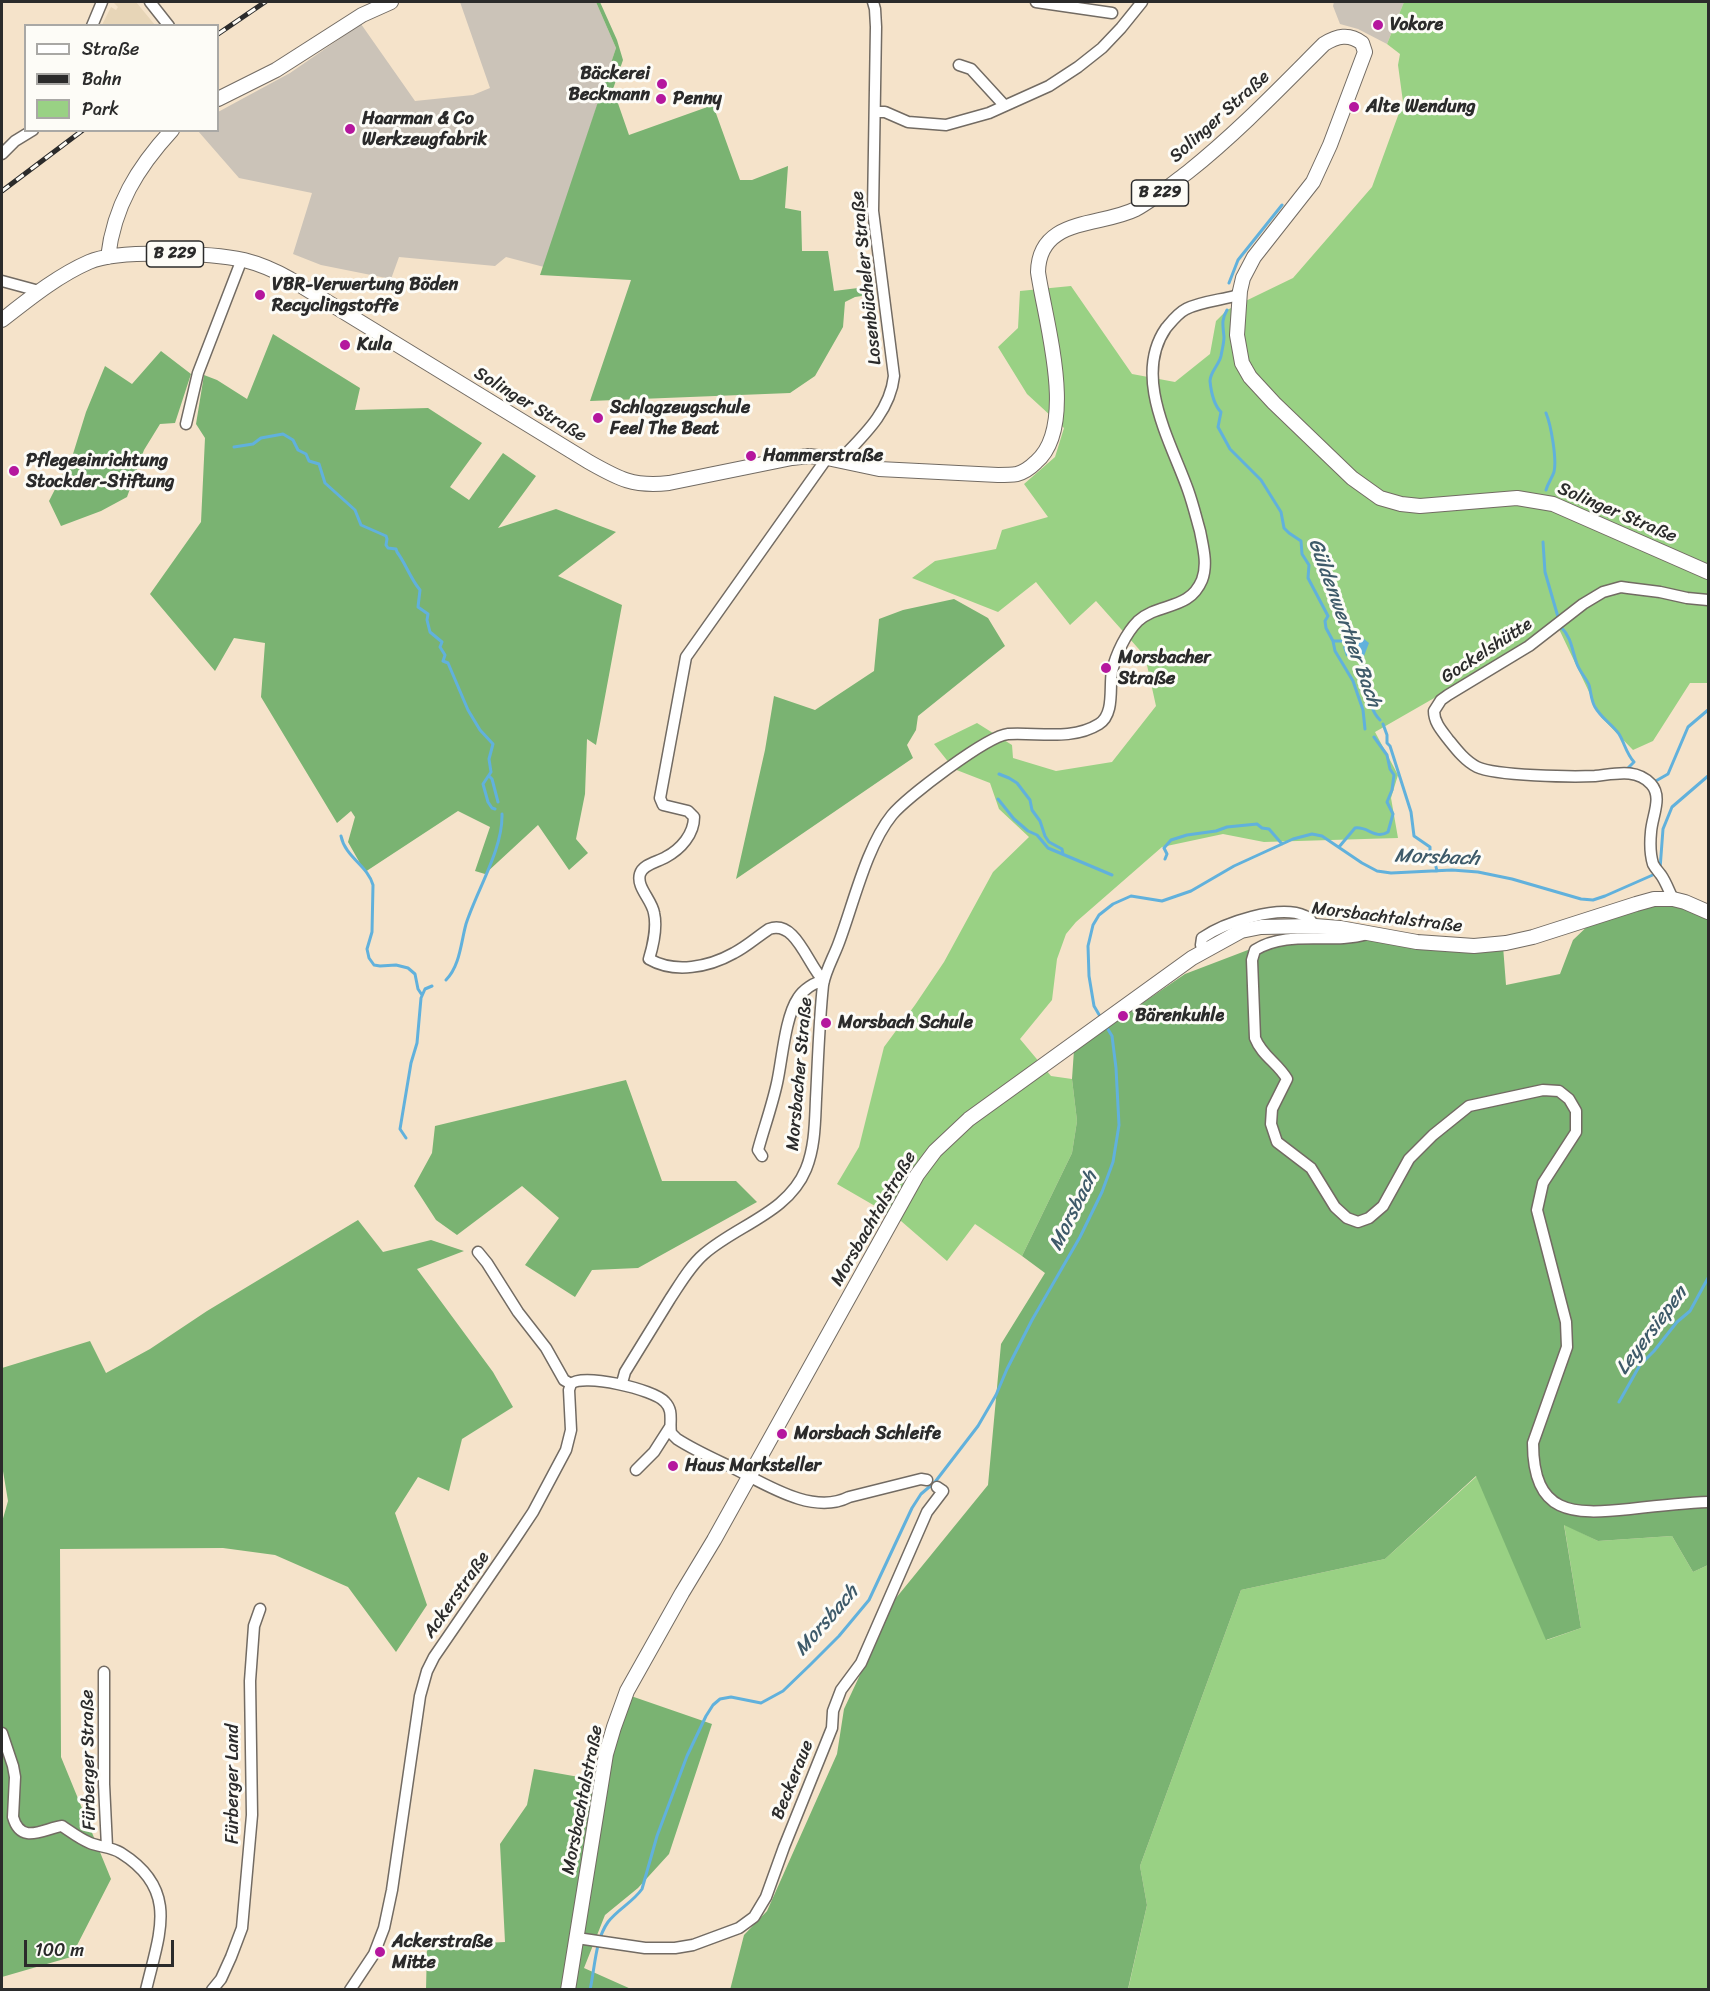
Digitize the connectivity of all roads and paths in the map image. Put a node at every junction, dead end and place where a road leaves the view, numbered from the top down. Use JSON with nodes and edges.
{"nodes":[{"id":1,"x":102,"y":2,"type":"edge"},
{"id":2,"x":150,"y":2,"type":"edge"},
{"id":3,"x":391,"y":2,"type":"edge"},
{"id":4,"x":873,"y":2,"type":"edge"},
{"id":5,"x":1036,"y":2,"type":"edge"},
{"id":6,"x":1142,"y":2,"type":"edge"},
{"id":7,"x":1112,"y":13,"type":"dead end"},
{"id":8,"x":93,"y":24,"type":"edge"},
{"id":9,"x":167,"y":24,"type":"edge"},
{"id":10,"x":959,"y":65,"type":"dead end"},
{"id":11,"x":219,"y":98,"type":"edge"},
{"id":12,"x":1004,"y":105,"type":"junction"},
{"id":13,"x":875,"y":112,"type":"junction"},
{"id":14,"x":30,"y":132,"type":"edge"},
{"id":15,"x":170,"y":132,"type":"edge"},
{"id":16,"x":2,"y":154,"type":"edge"},
{"id":17,"x":108,"y":257,"type":"junction"},
{"id":18,"x":242,"y":259,"type":"junction"},
{"id":19,"x":2,"y":281,"type":"edge"},
{"id":20,"x":39,"y":291,"type":"junction"},
{"id":21,"x":1240,"y":291,"type":"junction"},
{"id":22,"x":2,"y":320,"type":"edge"},
{"id":23,"x":186,"y":424,"type":"dead end"},
{"id":24,"x":833,"y":460,"type":"junction"},
{"id":25,"x":1708,"y":572,"type":"edge"},
{"id":26,"x":1708,"y":600,"type":"edge"},
{"id":27,"x":1673,"y":899,"type":"junction"},
{"id":28,"x":1708,"y":912,"type":"edge"},
{"id":29,"x":1368,"y":933,"type":"junction"},
{"id":30,"x":824,"y":981,"type":"junction"},
{"id":31,"x":762,"y":1156,"type":"dead end"},
{"id":32,"x":478,"y":1252,"type":"dead end"},
{"id":33,"x":622,"y":1383,"type":"junction"},
{"id":34,"x":571,"y":1384,"type":"junction"},
{"id":35,"x":670,"y":1427,"type":"junction"},
{"id":36,"x":636,"y":1470,"type":"dead end"},
{"id":37,"x":749,"y":1476,"type":"junction"},
{"id":38,"x":927,"y":1480,"type":"dead end"},
{"id":39,"x":940,"y":1489,"type":"dead end"},
{"id":40,"x":1708,"y":1502,"type":"edge"},
{"id":41,"x":260,"y":1609,"type":"dead end"},
{"id":42,"x":104,"y":1672,"type":"dead end"},
{"id":43,"x":2,"y":1733,"type":"edge"},
{"id":44,"x":106,"y":1847,"type":"junction"},
{"id":45,"x":584,"y":1940,"type":"junction"},
{"id":46,"x":146,"y":1989,"type":"edge"},
{"id":47,"x":212,"y":1989,"type":"edge"},
{"id":48,"x":350,"y":1989,"type":"edge"},
{"id":49,"x":568,"y":1989,"type":"edge"}],
"edges":[{"from":1,"to":8,"type":"street"},
{"from":2,"to":9,"type":"street"},
{"from":3,"to":11,"type":"main road"},
{"from":4,"to":13,"type":"street","name":"Losenbücheler Straße"},
{"from":5,"to":7,"type":"street"},
{"from":6,"to":12,"type":"street"},
{"from":10,"to":12,"type":"street"},
{"from":12,"to":13,"type":"street"},
{"from":13,"to":24,"type":"street","name":"Losenbücheler Straße"},
{"from":14,"to":16,"type":"street"},
{"from":15,"to":17,"type":"main road"},
{"from":17,"to":18,"type":"main road","name":"Solinger Straße","number":"B 229"},
{"from":17,"to":20,"type":"main road","number":"B 229"},
{"from":18,"to":23,"type":"street"},
{"from":18,"to":24,"type":"main road","name":"Solinger Straße","number":"B 229"},
{"from":19,"to":20,"type":"street"},
{"from":20,"to":22,"type":"main road","number":"B 229"},
{"from":21,"to":24,"type":"main road","name":"Solinger Straße","number":"B 229"},
{"from":21,"to":25,"type":"main road","name":"Solinger Straße","number":"B 229"},
{"from":21,"to":30,"type":"street","name":"Morsbacher Straße"},
{"from":24,"to":30,"type":"street"},
{"from":26,"to":27,"type":"street","name":"Gockelshütte"},
{"from":27,"to":28,"type":"main road","name":"Morsbachtalstraße"},
{"from":27,"to":29,"type":"main road","name":"Morsbachtalstraße"},
{"from":29,"to":37,"type":"main road","name":"Morsbachtalstraße"},
{"from":29,"to":40,"type":"street"},
{"from":30,"to":31,"type":"street","name":"Morsbacher Straße"},
{"from":30,"to":33,"type":"street","name":"Morsbacher Straße"},
{"from":32,"to":34,"type":"street"},
{"from":33,"to":34,"type":"street"},
{"from":33,"to":35,"type":"street"},
{"from":34,"to":48,"type":"street","name":"Ackerstraße"},
{"from":35,"to":36,"type":"street"},
{"from":35,"to":37,"type":"street"},
{"from":37,"to":38,"type":"street"},
{"from":37,"to":45,"type":"main road","name":"Morsbachtalstraße"},
{"from":39,"to":45,"type":"street","name":"Beckeraue"},
{"from":41,"to":47,"type":"street","name":"Fürberger Land"},
{"from":42,"to":44,"type":"street","name":"Fürberger Straße"},
{"from":43,"to":44,"type":"street","name":"Fürberger Straße"},
{"from":44,"to":46,"type":"street","name":"Fürberger Straße"},
{"from":45,"to":49,"type":"main road","name":"Morsbachtalstraße"}]}
